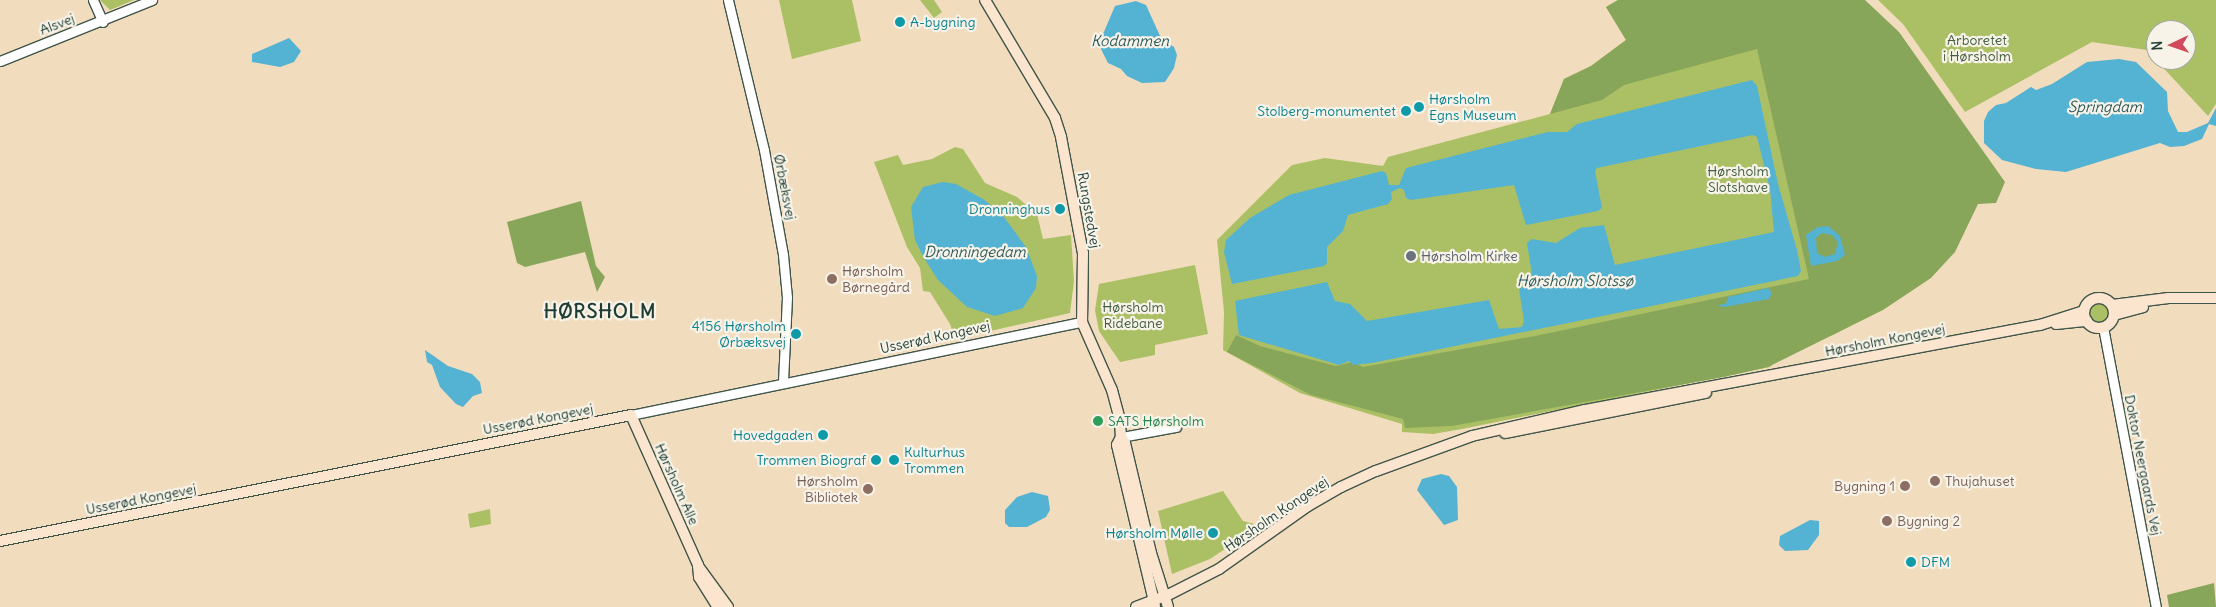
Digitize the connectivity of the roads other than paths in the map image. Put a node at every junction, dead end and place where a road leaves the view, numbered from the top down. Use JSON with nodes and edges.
{"nodes":[{"id":1,"x":93,"y":0,"type":"edge"},
{"id":2,"x":152,"y":0,"type":"edge"},
{"id":3,"x":728,"y":0,"type":"edge"},
{"id":4,"x":985,"y":0,"type":"edge"},
{"id":5,"x":103,"y":22,"type":"junction"},
{"id":6,"x":0,"y":62,"type":"edge"},
{"id":7,"x":2216,"y":298,"type":"edge"},
{"id":8,"x":2113,"y":310,"type":"junction"},
{"id":9,"x":2084,"y":311,"type":"junction"},
{"id":10,"x":2087,"y":321,"type":"junction"},
{"id":11,"x":1082,"y":322,"type":"junction"},
{"id":12,"x":2040,"y":325,"type":"junction"},
{"id":13,"x":2103,"y":327,"type":"junction"},
{"id":14,"x":783,"y":383,"type":"junction"},
{"id":15,"x":1735,"y":384,"type":"junction"},
{"id":16,"x":1672,"y":393,"type":"junction"},
{"id":17,"x":631,"y":415,"type":"junction"},
{"id":18,"x":1591,"y":418,"type":"junction"},
{"id":19,"x":1176,"y":427,"type":"dead end"},
{"id":20,"x":1121,"y":437,"type":"junction"},
{"id":21,"x":1462,"y":441,"type":"junction"},
{"id":22,"x":1127,"y":487,"type":"junction"},
{"id":23,"x":0,"y":541,"type":"edge"},
{"id":24,"x":698,"y":566,"type":"junction"},
{"id":25,"x":1166,"y":602,"type":"edge"},
{"id":26,"x":1156,"y":605,"type":"edge"},
{"id":27,"x":718,"y":607,"type":"edge"},
{"id":28,"x":728,"y":607,"type":"edge"},
{"id":29,"x":1136,"y":607,"type":"edge"},
{"id":30,"x":2156,"y":607,"type":"edge"}],
"edges":[{"from":1,"to":5,"type":"street"},
{"from":2,"to":5,"type":"street","name":"Alsvej"},
{"from":3,"to":14,"type":"street","name":"Ørbæksvej"},
{"from":4,"to":11,"type":"main road","name":"Rungstedvej"},
{"from":5,"to":6,"type":"street","name":"Alsvej"},
{"from":7,"to":8,"type":"main road"},
{"from":8,"to":9,"type":"main road"},
{"from":8,"to":13,"type":"main road"},
{"from":9,"to":10,"type":"main road"},
{"from":9,"to":12,"type":"main road","name":"Hørsholm Kongevej"},
{"from":10,"to":12,"type":"main road","name":"Hørsholm Kongevej"},
{"from":10,"to":13,"type":"main road"},
{"from":11,"to":14,"type":"street","name":"Usserød Kongevej"},
{"from":11,"to":20,"type":"main road","name":"Rungstedvej"},
{"from":12,"to":15,"type":"main road","name":"Hørsholm Kongevej"},
{"from":13,"to":30,"type":"street","name":"Doktor Neergaards Vej"},
{"from":14,"to":17,"type":"street","name":"Usserød Kongevej"},
{"from":15,"to":16,"type":"main road","name":"Hørsholm Kongevej"},
{"from":15,"to":18,"type":"main road","name":"Hørsholm Kongevej"},
{"from":16,"to":18,"type":"main road"},
{"from":16,"to":21,"type":"main road","name":"Hørsholm Kongevej"},
{"from":17,"to":23,"type":"main road","name":"Usserød Kongevej"},
{"from":17,"to":24,"type":"main road","name":"Hørsholm Alle"},
{"from":18,"to":21,"type":"main road","name":"Hørsholm Kongevej"},
{"from":19,"to":20,"type":"street"},
{"from":20,"to":22,"type":"main road","name":"Rungstedvej"},
{"from":20,"to":25,"type":"main road","name":"Rungstedvej"},
{"from":21,"to":25,"type":"main road","name":"Hørsholm Kongevej"},
{"from":22,"to":25,"type":"main road"},
{"from":22,"to":26,"type":"main road","name":"Rungstedvej"},
{"from":24,"to":27,"type":"main road","name":"Hørsholm Alle"},
{"from":24,"to":28,"type":"main road","name":"Hørsholm Alle"},
{"from":25,"to":26,"type":"main road"},
{"from":26,"to":29,"type":"main road"}]}
